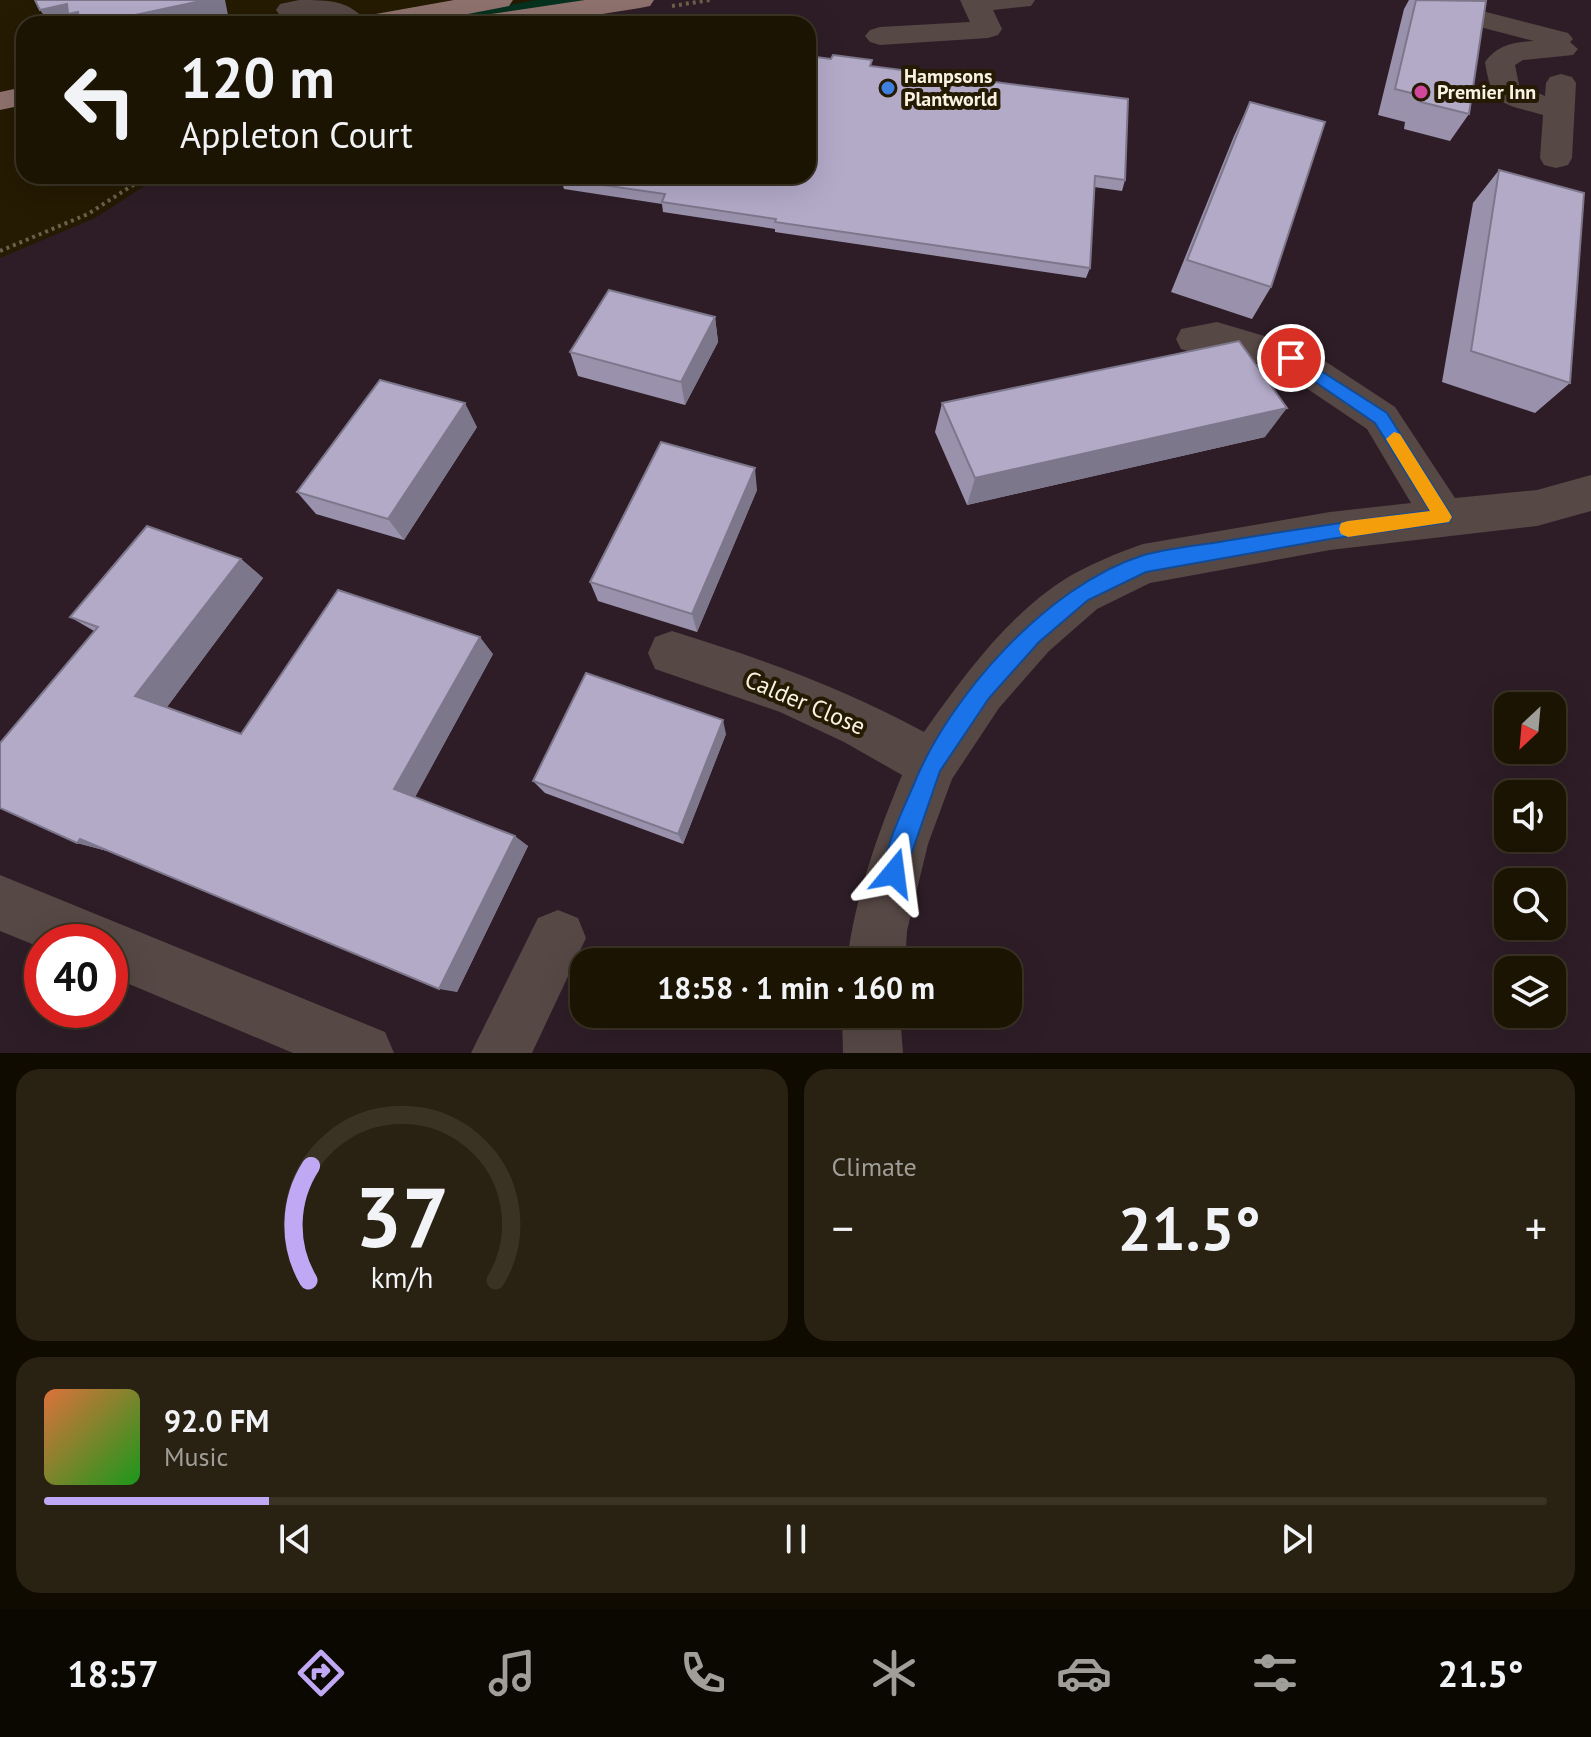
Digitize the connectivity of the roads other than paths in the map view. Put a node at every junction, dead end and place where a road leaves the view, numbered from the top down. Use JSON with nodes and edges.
{"nodes":[{"id":1,"x":499,"y":0,"type":"edge"},
{"id":2,"x":640,"y":0,"type":"edge"},
{"id":3,"x":1021,"y":0,"type":"edge"},
{"id":4,"x":975,"y":1,"type":"edge"},
{"id":5,"x":290,"y":10,"type":"dead end"},
{"id":6,"x":1459,"y":13,"type":"edge"},
{"id":7,"x":350,"y":16,"type":"edge"},
{"id":8,"x":413,"y":16,"type":"edge"},
{"id":9,"x":536,"y":16,"type":"edge"},
{"id":10,"x":880,"y":36,"type":"dead end"},
{"id":11,"x":1573,"y":46,"type":"edge"},
{"id":12,"x":1559,"y":110,"type":"junction"},
{"id":13,"x":1556,"y":158,"type":"dead end"},
{"id":14,"x":1195,"y":339,"type":"dead end"},
{"id":15,"x":1591,"y":493,"type":"edge"},
{"id":16,"x":1443,"y":517,"type":"junction"},
{"id":17,"x":672,"y":653,"type":"dead end"},
{"id":18,"x":932,"y":764,"type":"junction"},
{"id":19,"x":0,"y":903,"type":"edge"},
{"id":20,"x":52,"y":924,"type":"edge"},
{"id":21,"x":558,"y":938,"type":"dead end"},
{"id":22,"x":877,"y":948,"type":"edge"},
{"id":23,"x":128,"y":955,"type":"edge"},
{"id":24,"x":872,"y":1028,"type":"edge"},
{"id":25,"x":364,"y":1053,"type":"edge"},
{"id":26,"x":501,"y":1053,"type":"edge"},
{"id":27,"x":873,"y":1053,"type":"edge"}],
"edges":[{"from":1,"to":8,"type":"main road"},
{"from":2,"to":9,"type":"main road"},
{"from":3,"to":4,"type":"street"},
{"from":4,"to":10,"type":"street"},
{"from":5,"to":7,"type":"street"},
{"from":6,"to":11,"type":"street"},
{"from":11,"to":12,"type":"street"},
{"from":11,"to":12,"type":"street"},
{"from":12,"to":13,"type":"street"},
{"from":14,"to":16,"type":"street"},
{"from":15,"to":16,"type":"street"},
{"from":16,"to":18,"type":"street"},
{"from":17,"to":18,"type":"street","name":"Calder Close"},
{"from":18,"to":22,"type":"street"},
{"from":19,"to":20,"type":"street"},
{"from":21,"to":26,"type":"street"},
{"from":23,"to":25,"type":"street"},
{"from":24,"to":27,"type":"street"}]}
